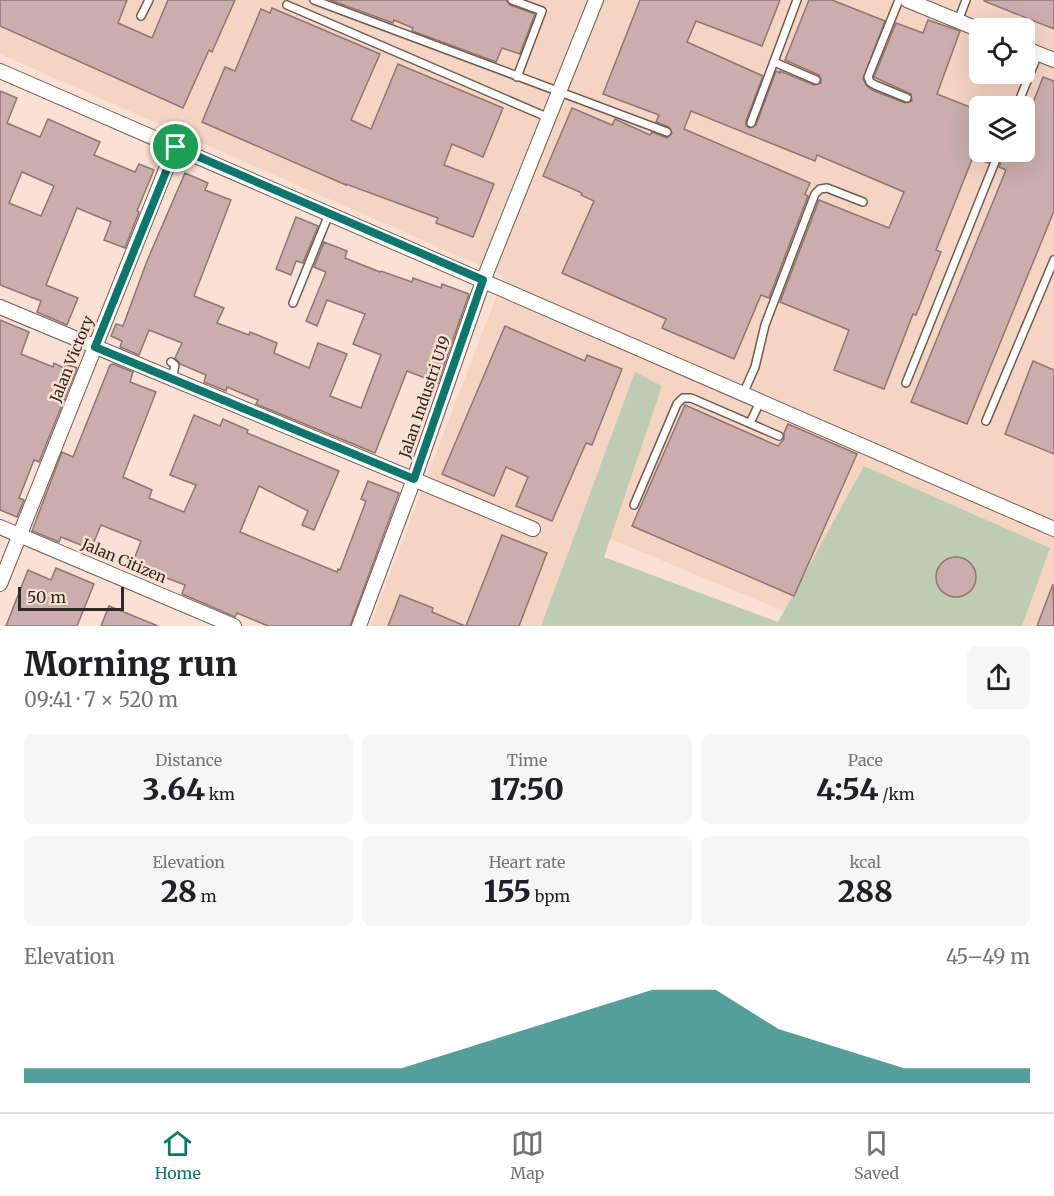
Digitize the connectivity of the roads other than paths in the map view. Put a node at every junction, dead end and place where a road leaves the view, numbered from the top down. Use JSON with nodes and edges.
{"nodes":[{"id":1,"x":149,"y":0,"type":"edge"},
{"id":2,"x":314,"y":0,"type":"edge"},
{"id":3,"x":512,"y":0,"type":"edge"},
{"id":4,"x":596,"y":0,"type":"edge"},
{"id":5,"x":797,"y":0,"type":"edge"},
{"id":6,"x":899,"y":0,"type":"edge"},
{"id":7,"x":907,"y":0,"type":"edge"},
{"id":8,"x":966,"y":0,"type":"edge"},
{"id":9,"x":287,"y":5,"type":"dead end"},
{"id":10,"x":141,"y":16,"type":"dead end"},
{"id":11,"x":958,"y":21,"type":"junction"},
{"id":12,"x":969,"y":26,"type":"edge"},
{"id":13,"x":1035,"y":53,"type":"edge"},
{"id":14,"x":1038,"y":54,"type":"junction"},
{"id":15,"x":1054,"y":60,"type":"edge"},
{"id":16,"x":774,"y":62,"type":"junction"},
{"id":17,"x":0,"y":71,"type":"edge"},
{"id":18,"x":517,"y":77,"type":"junction"},
{"id":19,"x":816,"y":80,"type":"dead end"},
{"id":20,"x":559,"y":93,"type":"junction"},
{"id":21,"x":1021,"y":96,"type":"edge"},
{"id":22,"x":907,"y":98,"type":"dead end"},
{"id":23,"x":549,"y":118,"type":"junction"},
{"id":24,"x":751,"y":123,"type":"dead end"},
{"id":25,"x":667,"y":132,"type":"dead end"},
{"id":26,"x":176,"y":147,"type":"junction"},
{"id":27,"x":995,"y":162,"type":"edge"},
{"id":28,"x":863,"y":202,"type":"dead end"},
{"id":29,"x":329,"y":214,"type":"junction"},
{"id":30,"x":1054,"y":260,"type":"edge"},
{"id":31,"x":483,"y":280,"type":"junction"},
{"id":32,"x":293,"y":303,"type":"dead end"},
{"id":33,"x":0,"y":307,"type":"edge"},
{"id":34,"x":95,"y":347,"type":"junction"},
{"id":35,"x":171,"y":362,"type":"dead end"},
{"id":36,"x":172,"y":379,"type":"junction"},
{"id":37,"x":906,"y":383,"type":"dead end"},
{"id":38,"x":743,"y":394,"type":"junction"},
{"id":39,"x":760,"y":402,"type":"junction"},
{"id":40,"x":986,"y":422,"type":"dead end"},
{"id":41,"x":750,"y":423,"type":"junction"},
{"id":42,"x":779,"y":436,"type":"dead end"},
{"id":43,"x":414,"y":479,"type":"junction"},
{"id":44,"x":634,"y":505,"type":"dead end"},
{"id":45,"x":0,"y":526,"type":"edge"},
{"id":46,"x":533,"y":529,"type":"dead end"},
{"id":47,"x":1054,"y":529,"type":"edge"},
{"id":48,"x":20,"y":535,"type":"junction"},
{"id":49,"x":0,"y":584,"type":"edge"},
{"id":50,"x":234,"y":626,"type":"edge"},
{"id":51,"x":359,"y":626,"type":"edge"}],
"edges":[{"from":1,"to":10,"type":"lane"},
{"from":2,"to":18,"type":"lane"},
{"from":3,"to":18,"type":"lane"},
{"from":4,"to":20,"type":"street","name":"Jalan Industri U19"},
{"from":5,"to":16,"type":"lane"},
{"from":6,"to":22,"type":"lane"},
{"from":7,"to":11,"type":"street"},
{"from":8,"to":11,"type":"lane"},
{"from":9,"to":23,"type":"lane"},
{"from":11,"to":12,"type":"street"},
{"from":13,"to":14,"type":"street"},
{"from":14,"to":15,"type":"street"},
{"from":14,"to":21,"type":"lane"},
{"from":16,"to":19,"type":"lane"},
{"from":16,"to":24,"type":"lane"},
{"from":17,"to":26,"type":"street"},
{"from":18,"to":20,"type":"lane"},
{"from":20,"to":23,"type":"street","name":"Jalan Industri U19"},
{"from":20,"to":25,"type":"lane"},
{"from":23,"to":31,"type":"street","name":"Jalan Industri U19"},
{"from":26,"to":29,"type":"street"},
{"from":26,"to":34,"type":"street","name":"Jalan Victory"},
{"from":27,"to":37,"type":"lane"},
{"from":28,"to":38,"type":"lane"},
{"from":29,"to":31,"type":"street"},
{"from":29,"to":32,"type":"lane"},
{"from":30,"to":40,"type":"lane"},
{"from":31,"to":38,"type":"street"},
{"from":31,"to":43,"type":"street","name":"Jalan Industri U19"},
{"from":33,"to":34,"type":"street"},
{"from":34,"to":36,"type":"street"},
{"from":34,"to":48,"type":"street","name":"Jalan Victory"},
{"from":35,"to":36,"type":"lane"},
{"from":36,"to":43,"type":"street"},
{"from":38,"to":39,"type":"street"},
{"from":39,"to":41,"type":"lane"},
{"from":39,"to":47,"type":"street"},
{"from":41,"to":42,"type":"lane"},
{"from":41,"to":44,"type":"lane"},
{"from":43,"to":46,"type":"street"},
{"from":43,"to":51,"type":"street","name":"Jalan Industri U19"},
{"from":45,"to":48,"type":"street","name":"Jalan Citizen"},
{"from":48,"to":49,"type":"street","name":"Jalan Victory"},
{"from":48,"to":50,"type":"street","name":"Jalan Citizen"}]}
